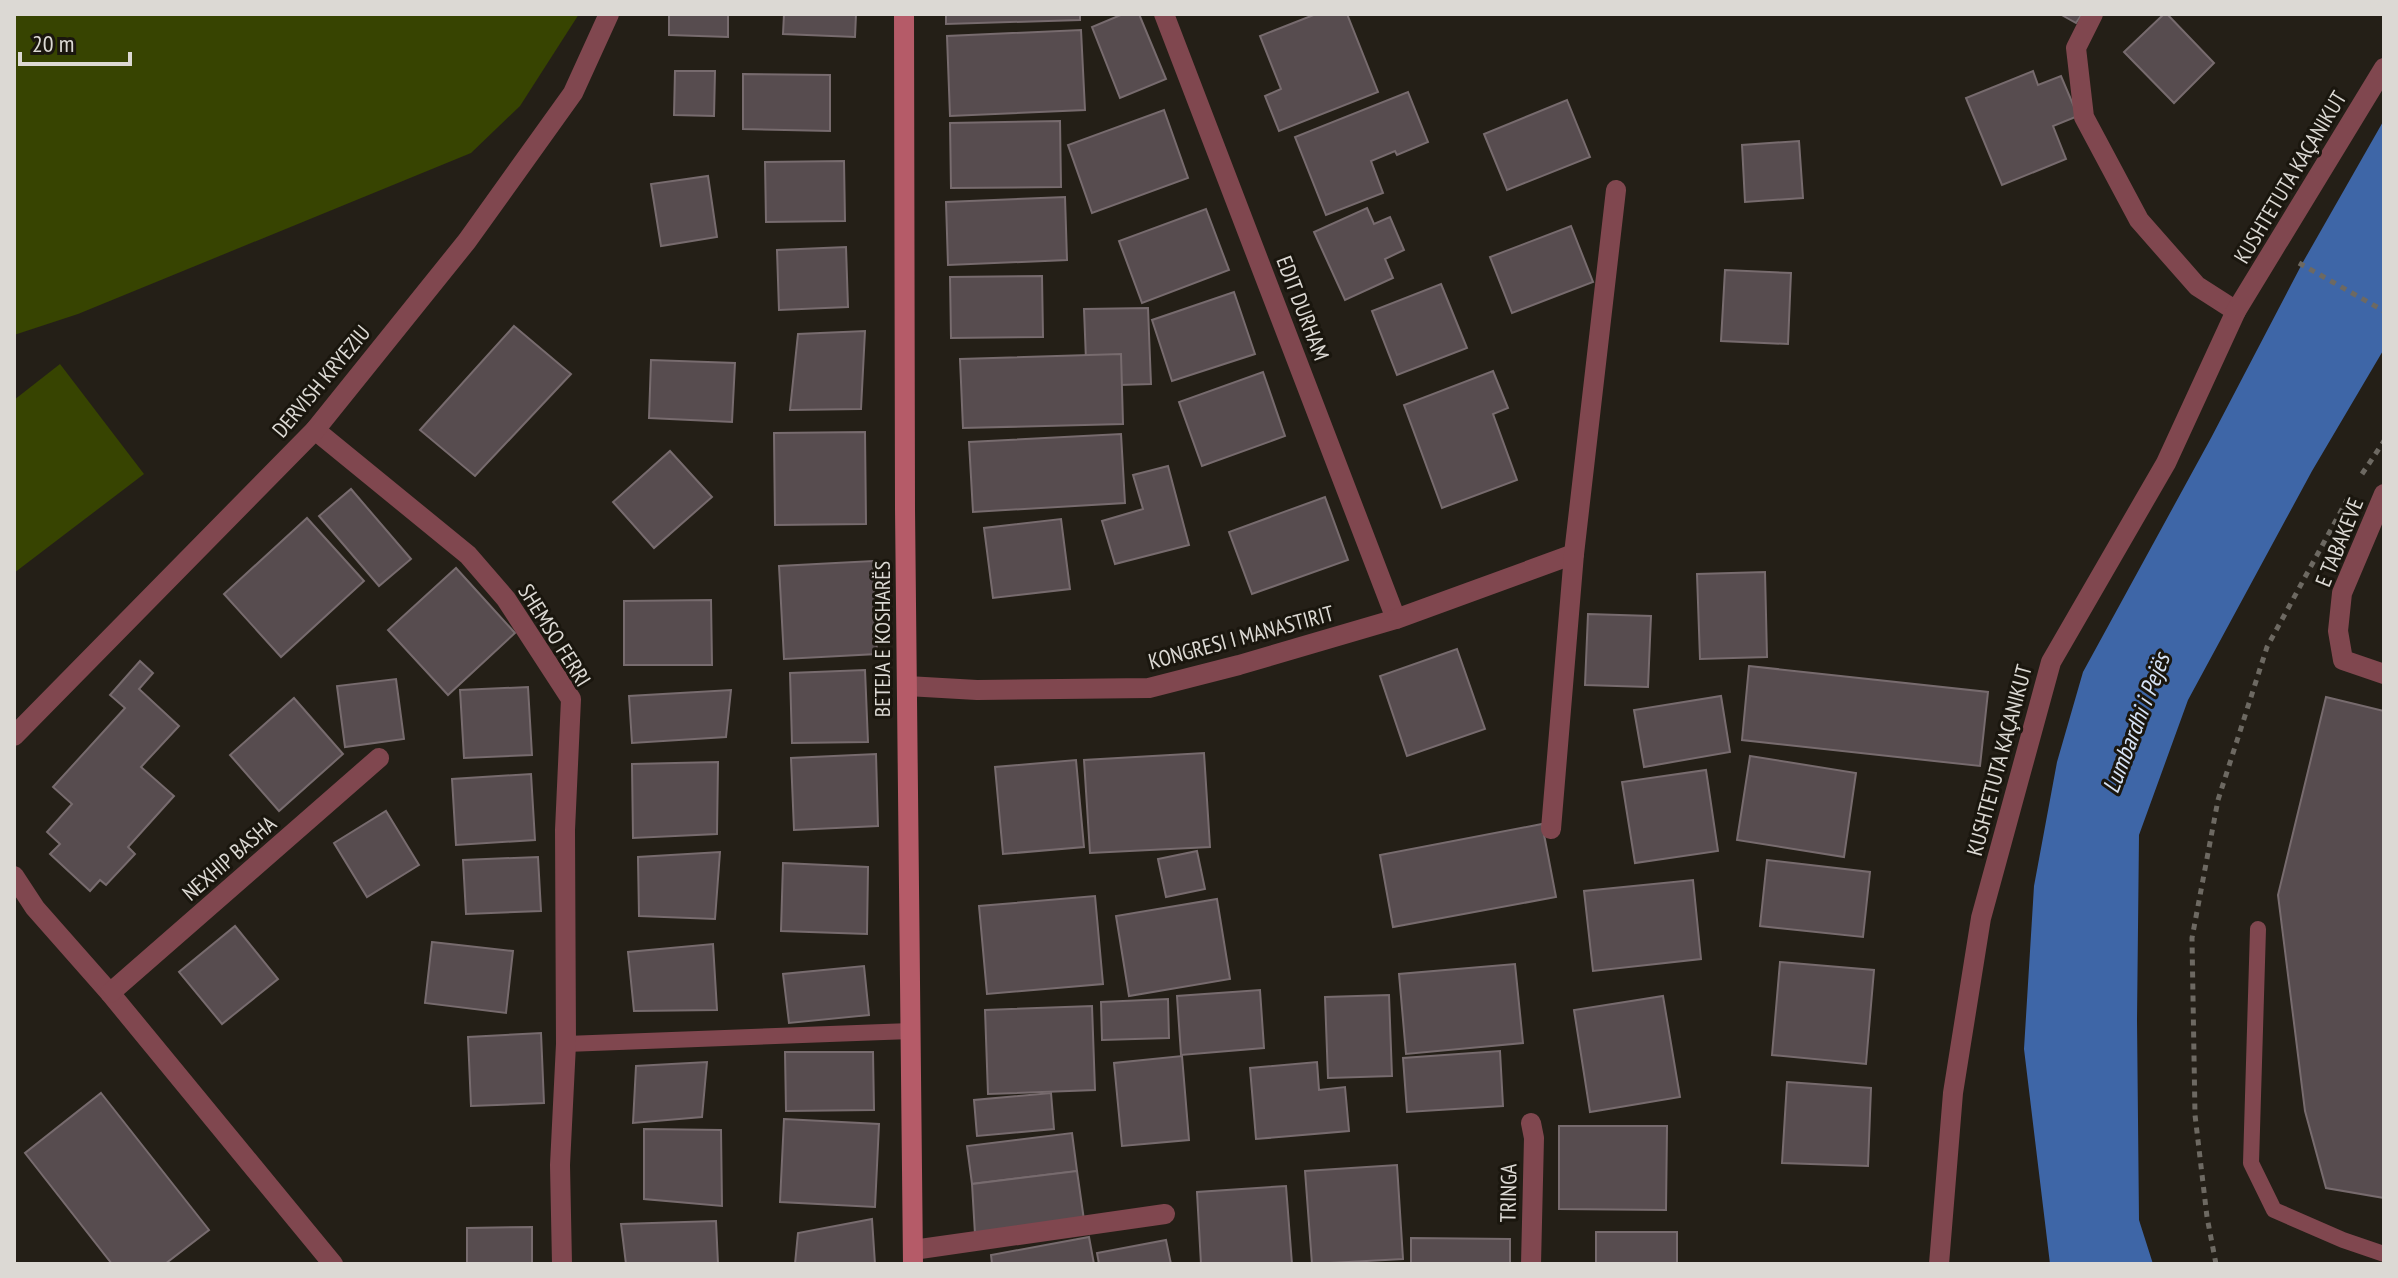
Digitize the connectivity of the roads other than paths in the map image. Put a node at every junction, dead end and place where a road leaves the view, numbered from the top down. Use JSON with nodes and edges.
{"nodes":[{"id":1,"x":609,"y":14,"type":"edge"},
{"id":2,"x":904,"y":14,"type":"edge"},
{"id":3,"x":1164,"y":14,"type":"edge"},
{"id":4,"x":2093,"y":14,"type":"edge"},
{"id":5,"x":2384,"y":68,"type":"edge"},
{"id":6,"x":1616,"y":190,"type":"dead end"},
{"id":7,"x":2236,"y":311,"type":"junction"},
{"id":8,"x":315,"y":430,"type":"junction"},
{"id":9,"x":2384,"y":494,"type":"edge"},
{"id":10,"x":1574,"y":554,"type":"junction"},
{"id":11,"x":1396,"y":619,"type":"junction"},
{"id":12,"x":2384,"y":674,"type":"edge"},
{"id":13,"x":907,"y":686,"type":"junction"},
{"id":14,"x":14,"y":736,"type":"edge"},
{"id":15,"x":379,"y":758,"type":"dead end"},
{"id":16,"x":1551,"y":829,"type":"dead end"},
{"id":17,"x":14,"y":876,"type":"edge"},
{"id":18,"x":2258,"y":929,"type":"dead end"},
{"id":19,"x":110,"y":993,"type":"junction"},
{"id":20,"x":911,"y":1031,"type":"junction"},
{"id":21,"x":566,"y":1044,"type":"junction"},
{"id":22,"x":1531,"y":1123,"type":"dead end"},
{"id":23,"x":1165,"y":1214,"type":"dead end"},
{"id":24,"x":2384,"y":1254,"type":"edge"},
{"id":25,"x":913,"y":1257,"type":"edge"},
{"id":26,"x":333,"y":1264,"type":"edge"},
{"id":27,"x":562,"y":1264,"type":"edge"},
{"id":28,"x":1531,"y":1264,"type":"edge"},
{"id":29,"x":1939,"y":1264,"type":"edge"}],
"edges":[{"from":1,"to":8,"type":"street","name":"DERVISH KRYEZIU"},
{"from":2,"to":13,"type":"street","name":"BETEJA E KOSHARËS"},
{"from":3,"to":11,"type":"street","name":"EDIT DURHAM"},
{"from":4,"to":7,"type":"street"},
{"from":5,"to":7,"type":"street","name":"KUSHTETUTA KAÇANIKUT"},
{"from":6,"to":10,"type":"street"},
{"from":7,"to":29,"type":"street","name":"KUSHTETUTA KAÇANIKUT"},
{"from":8,"to":14,"type":"street","name":"DERVISH KRYEZIU"},
{"from":8,"to":21,"type":"street","name":"SHEMSO FERRI"},
{"from":9,"to":12,"type":"street","name":"E TABAKEVE"},
{"from":10,"to":11,"type":"street","name":"KONGRESI I MANASTIRIT"},
{"from":10,"to":16,"type":"street"},
{"from":11,"to":13,"type":"street","name":"KONGRESI I MANASTIRIT"},
{"from":13,"to":20,"type":"street","name":"BETEJA E KOSHARËS"},
{"from":15,"to":19,"type":"street","name":"NEXHIP BASHA"},
{"from":17,"to":19,"type":"street"},
{"from":18,"to":24,"type":"lane"},
{"from":19,"to":26,"type":"street"},
{"from":20,"to":21,"type":"lane"},
{"from":20,"to":25,"type":"street","name":"BETEJA E KOSHARËS"},
{"from":21,"to":27,"type":"street","name":"SHEMSO FERRI"},
{"from":22,"to":28,"type":"street","name":"TRINGA"},
{"from":23,"to":25,"type":"street"}]}
